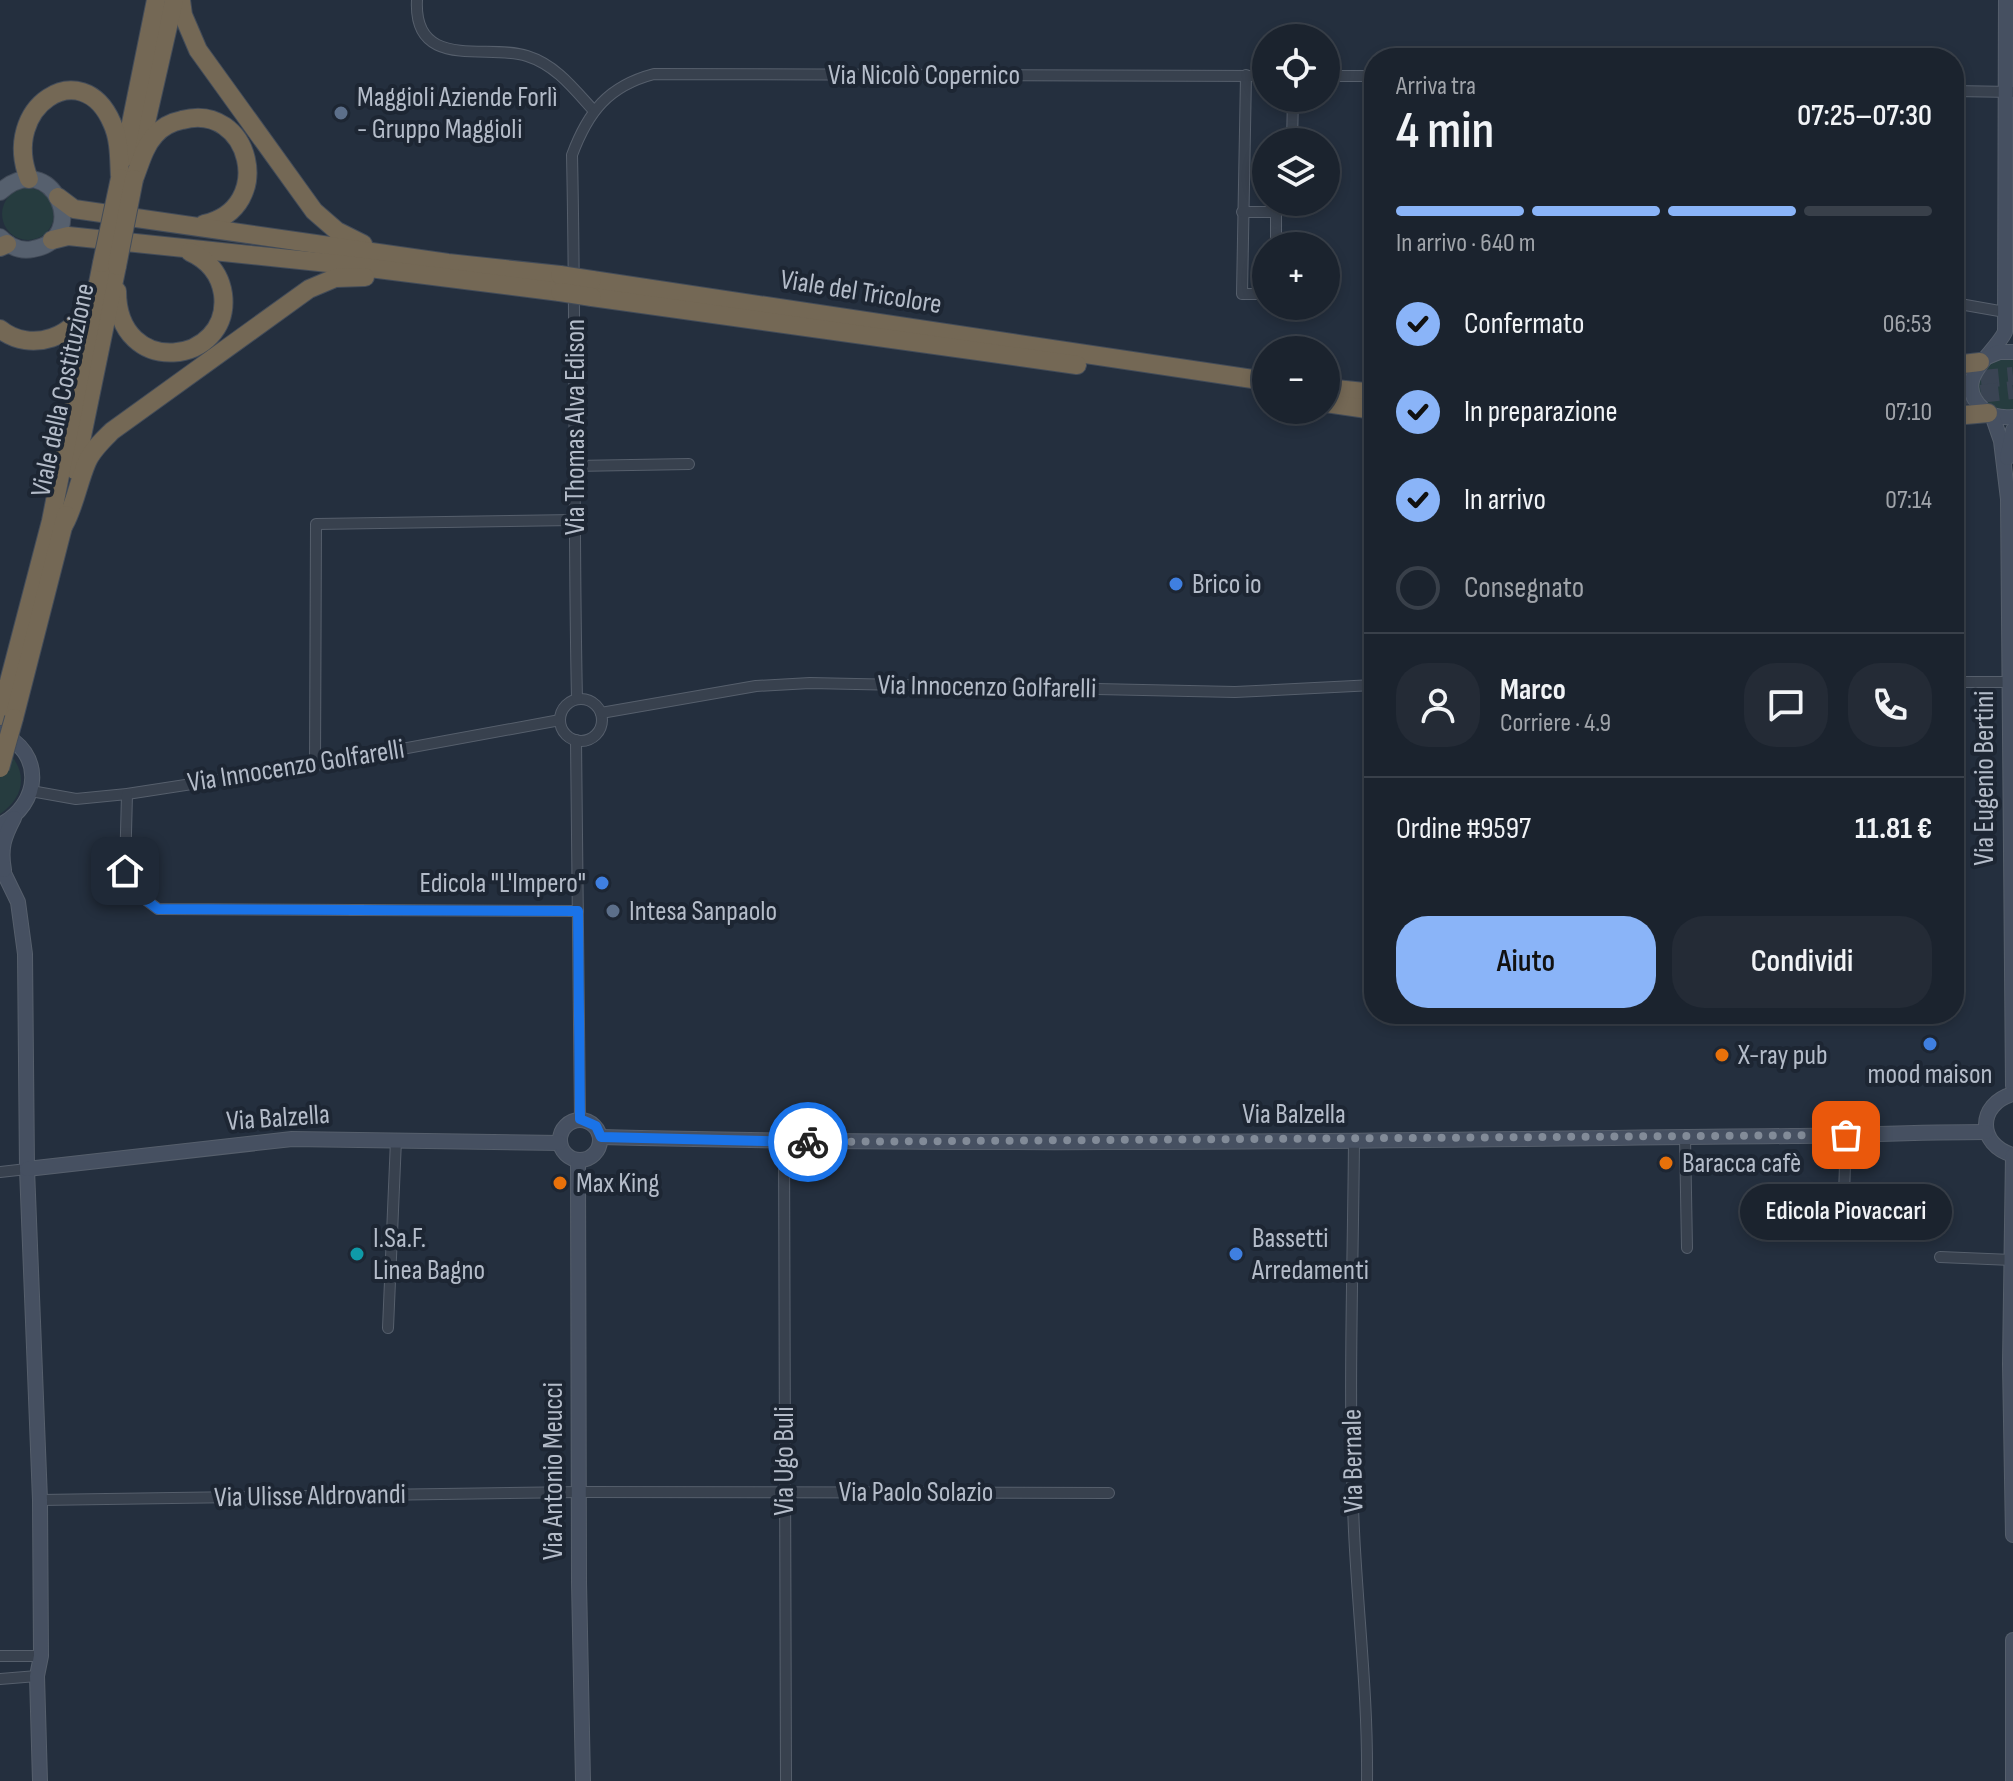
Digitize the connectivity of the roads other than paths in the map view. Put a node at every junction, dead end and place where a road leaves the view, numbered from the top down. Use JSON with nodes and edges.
{"nodes":[{"id":1,"x":156,"y":0,"type":"edge"},
{"id":2,"x":174,"y":0,"type":"edge"},
{"id":3,"x":181,"y":0,"type":"edge"},
{"id":4,"x":417,"y":0,"type":"edge"},
{"id":5,"x":2006,"y":0,"type":"edge"},
{"id":6,"x":1246,"y":75,"type":"junction"},
{"id":7,"x":1252,"y":75,"type":"edge"},
{"id":8,"x":1340,"y":76,"type":"edge"},
{"id":9,"x":1364,"y":76,"type":"edge"},
{"id":10,"x":1964,"y":91,"type":"edge"},
{"id":11,"x":2009,"y":92,"type":"edge"},
{"id":12,"x":594,"y":111,"type":"junction"},
{"id":13,"x":572,"y":155,"type":"joint"},
{"id":14,"x":29,"y":179,"type":"junction"},
{"id":15,"x":127,"y":179,"type":"junction"},
{"id":16,"x":0,"y":192,"type":"edge"},
{"id":17,"x":58,"y":197,"type":"junction"},
{"id":18,"x":1242,"y":212,"type":"junction"},
{"id":19,"x":189,"y":225,"type":"junction"},
{"id":20,"x":1276,"y":232,"type":"edge"},
{"id":21,"x":52,"y":240,"type":"junction"},
{"id":22,"x":2,"y":243,"type":"edge"},
{"id":23,"x":184,"y":249,"type":"junction"},
{"id":24,"x":110,"y":265,"type":"junction"},
{"id":25,"x":448,"y":271,"type":"junction"},
{"id":26,"x":1252,"y":294,"type":"edge"},
{"id":27,"x":1964,"y":305,"type":"edge"},
{"id":28,"x":2005,"y":312,"type":"junction"},
{"id":29,"x":0,"y":329,"type":"edge"},
{"id":30,"x":1018,"y":350,"type":"junction"},
{"id":31,"x":2013,"y":352,"type":"edge"},
{"id":32,"x":1983,"y":360,"type":"junction"},
{"id":33,"x":1964,"y":363,"type":"edge"},
{"id":34,"x":1252,"y":379,"type":"edge"},
{"id":35,"x":1340,"y":389,"type":"edge"},
{"id":36,"x":1252,"y":392,"type":"edge"},
{"id":37,"x":1364,"y":392,"type":"edge"},
{"id":38,"x":1340,"y":405,"type":"edge"},
{"id":39,"x":1364,"y":409,"type":"edge"},
{"id":40,"x":1990,"y":414,"type":"junction"},
{"id":41,"x":1964,"y":415,"type":"edge"},
{"id":42,"x":2013,"y":417,"type":"edge"},
{"id":43,"x":2013,"y":430,"type":"edge"},
{"id":44,"x":689,"y":464,"type":"dead end"},
{"id":45,"x":574,"y":466,"type":"junction"},
{"id":46,"x":2006,"y":470,"type":"junction"},
{"id":47,"x":574,"y":520,"type":"junction"},
{"id":48,"x":64,"y":525,"type":"junction"},
{"id":49,"x":2011,"y":622,"type":"edge"},
{"id":50,"x":1964,"y":682,"type":"edge"},
{"id":51,"x":2010,"y":682,"type":"junction"},
{"id":52,"x":1364,"y":686,"type":"edge"},
{"id":53,"x":577,"y":699,"type":"junction"},
{"id":54,"x":601,"y":713,"type":"junction"},
{"id":55,"x":5,"y":716,"type":"edge"},
{"id":56,"x":560,"y":720,"type":"junction"},
{"id":57,"x":0,"y":733,"type":"edge"},
{"id":58,"x":576,"y":740,"type":"junction"},
{"id":59,"x":315,"y":765,"type":"junction"},
{"id":60,"x":0,"y":768,"type":"edge"},
{"id":61,"x":31,"y":791,"type":"junction"},
{"id":62,"x":127,"y":794,"type":"junction"},
{"id":63,"x":15,"y":817,"type":"junction"},
{"id":64,"x":0,"y":825,"type":"edge"},
{"id":65,"x":2,"y":867,"type":"edge"},
{"id":66,"x":578,"y":911,"type":"junction"},
{"id":67,"x":2013,"y":1086,"type":"edge"},
{"id":68,"x":2013,"y":1094,"type":"edge"},
{"id":69,"x":580,"y":1119,"type":"junction"},
{"id":70,"x":1986,"y":1132,"type":"junction"},
{"id":71,"x":1846,"y":1135,"type":"junction"},
{"id":72,"x":601,"y":1137,"type":"junction"},
{"id":73,"x":1685,"y":1137,"type":"junction"},
{"id":74,"x":396,"y":1140,"type":"junction"},
{"id":75,"x":1354,"y":1140,"type":"junction"},
{"id":76,"x":784,"y":1142,"type":"junction"},
{"id":77,"x":560,"y":1143,"type":"junction"},
{"id":78,"x":2013,"y":1155,"type":"edge"},
{"id":79,"x":578,"y":1160,"type":"junction"},
{"id":80,"x":27,"y":1169,"type":"junction"},
{"id":81,"x":0,"y":1172,"type":"edge"},
{"id":82,"x":1843,"y":1224,"type":"dead end"},
{"id":83,"x":1687,"y":1248,"type":"dead end"},
{"id":84,"x":1940,"y":1257,"type":"dead end"},
{"id":85,"x":2012,"y":1260,"type":"edge"},
{"id":86,"x":388,"y":1328,"type":"dead end"},
{"id":87,"x":2011,"y":1364,"type":"edge"},
{"id":88,"x":2012,"y":1471,"type":"edge"},
{"id":89,"x":580,"y":1492,"type":"junction"},
{"id":90,"x":783,"y":1492,"type":"junction"},
{"id":91,"x":1109,"y":1493,"type":"dead end"},
{"id":92,"x":40,"y":1500,"type":"junction"},
{"id":93,"x":2013,"y":1535,"type":"edge"},
{"id":94,"x":2013,"y":1640,"type":"edge"},
{"id":95,"x":0,"y":1656,"type":"edge"},
{"id":96,"x":41,"y":1656,"type":"junction"},
{"id":97,"x":37,"y":1676,"type":"junction"},
{"id":98,"x":0,"y":1679,"type":"edge"},
{"id":99,"x":40,"y":1781,"type":"edge"},
{"id":100,"x":583,"y":1781,"type":"edge"},
{"id":101,"x":786,"y":1781,"type":"edge"},
{"id":102,"x":1367,"y":1781,"type":"edge"},
{"id":103,"x":2013,"y":1781,"type":"edge"}],
"edges":[{"from":1,"to":15,"type":"highway"},
{"from":2,"to":15,"type":"highway"},
{"from":3,"to":25,"type":"highway"},
{"from":4,"to":12,"type":"street"},
{"from":5,"to":11,"type":"street","name":"Via Eugenio Bertini"},
{"from":6,"to":7,"type":"street","name":"Via Nicolò Copernico"},
{"from":6,"to":12,"type":"street","name":"Via Nicolò Copernico"},
{"from":6,"to":18,"type":"street"},
{"from":8,"to":9,"type":"street"},
{"from":10,"to":11,"type":"street"},
{"from":11,"to":28,"type":"street","name":"Via Eugenio Bertini"},
{"from":12,"to":13,"type":"street","name":"Via Nicolò Copernico"},
{"from":13,"to":45,"type":"street","name":"Via Thomas Alva Edison"},
{"from":14,"to":15,"type":"highway"},
{"from":14,"to":16,"type":"main road"},
{"from":14,"to":17,"type":"main road"},
{"from":15,"to":19,"type":"highway"},
{"from":15,"to":24,"type":"highway","bridge":true},
{"from":17,"to":19,"type":"highway"},
{"from":17,"to":21,"type":"main road"},
{"from":18,"to":20,"type":"street"},
{"from":18,"to":26,"type":"street"},
{"from":19,"to":25,"type":"highway"},
{"from":21,"to":22,"type":"main road"},
{"from":21,"to":23,"type":"highway"},
{"from":23,"to":24,"type":"highway"},
{"from":23,"to":25,"type":"highway"},
{"from":24,"to":29,"type":"highway"},
{"from":24,"to":48,"type":"highway","name":"Viale della Costituzione"},
{"from":24,"to":55,"type":"highway","name":"Viale della Costituzione"},
{"from":25,"to":30,"type":"highway","name":"Viale del Tricolore","bridge":true},
{"from":25,"to":48,"type":"highway"},
{"from":27,"to":28,"type":"street"},
{"from":28,"to":32,"type":"street","name":"Via Eugenio Bertini"},
{"from":30,"to":34,"type":"highway","name":"Viale del Tricolore"},
{"from":30,"to":36,"type":"highway","name":"Viale del Tricolore"},
{"from":31,"to":32,"type":"street"},
{"from":32,"to":33,"type":"highway"},
{"from":32,"to":40,"type":"street","name":"Via Eugenio Bertini"},
{"from":35,"to":37,"type":"highway"},
{"from":38,"to":39,"type":"highway"},
{"from":40,"to":41,"type":"highway"},
{"from":40,"to":42,"type":"street"},
{"from":40,"to":46,"type":"street","name":"Via Eugenio Bertini"},
{"from":43,"to":46,"type":"street","name":"Via Eugenio Bertini"},
{"from":44,"to":45,"type":"street"},
{"from":45,"to":47,"type":"street","name":"Via Thomas Alva Edison"},
{"from":46,"to":49,"type":"street","name":"Via Eugenio Bertini"},
{"from":47,"to":53,"type":"street","name":"Via Thomas Alva Edison"},
{"from":47,"to":59,"type":"street"},
{"from":48,"to":55,"type":"highway"},
{"from":49,"to":51,"type":"street","name":"Via Eugenio Bertini"},
{"from":50,"to":51,"type":"street"},
{"from":51,"to":67,"type":"street","name":"Via Eugenio Bertini"},
{"from":52,"to":54,"type":"street","name":"Via Innocenzo Golfarelli"},
{"from":53,"to":54,"type":"street"},
{"from":53,"to":56,"type":"street"},
{"from":54,"to":58,"type":"street"},
{"from":55,"to":60,"type":"highway","name":"Viale della Costituzione","bridge":true},
{"from":56,"to":58,"type":"street"},
{"from":56,"to":59,"type":"street","name":"Via Innocenzo Golfarelli"},
{"from":57,"to":61,"type":"street"},
{"from":58,"to":66,"type":"street"},
{"from":59,"to":62,"type":"street","name":"Via Innocenzo Golfarelli"},
{"from":61,"to":62,"type":"street","name":"Via Innocenzo Golfarelli"},
{"from":61,"to":63,"type":"street"},
{"from":62,"to":66,"type":"street"},
{"from":63,"to":64,"type":"street"},
{"from":63,"to":65,"type":"street"},
{"from":65,"to":80,"type":"street"},
{"from":66,"to":69,"type":"street"},
{"from":68,"to":70,"type":"street"},
{"from":69,"to":72,"type":"street"},
{"from":69,"to":77,"type":"street"},
{"from":70,"to":71,"type":"street","name":"Via Balzella"},
{"from":70,"to":78,"type":"street"},
{"from":71,"to":73,"type":"street","name":"Via Balzella"},
{"from":71,"to":82,"type":"street"},
{"from":72,"to":76,"type":"street","name":"Via Balzella"},
{"from":72,"to":79,"type":"street"},
{"from":73,"to":75,"type":"street","name":"Via Balzella"},
{"from":73,"to":83,"type":"street"},
{"from":74,"to":77,"type":"street","name":"Via Balzella"},
{"from":74,"to":80,"type":"street","name":"Via Balzella"},
{"from":74,"to":86,"type":"street"},
{"from":75,"to":76,"type":"street","name":"Via Balzella"},
{"from":75,"to":102,"type":"street","name":"Via Bernale"},
{"from":76,"to":90,"type":"street","name":"Via Ugo Buli"},
{"from":77,"to":79,"type":"street"},
{"from":78,"to":85,"type":"street"},
{"from":79,"to":89,"type":"street","name":"Via Antonio Meucci"},
{"from":80,"to":81,"type":"street","name":"Via Balzella"},
{"from":80,"to":92,"type":"street"},
{"from":84,"to":85,"type":"street"},
{"from":85,"to":87,"type":"street"},
{"from":87,"to":88,"type":"street"},
{"from":88,"to":93,"type":"street"},
{"from":89,"to":90,"type":"street","name":"Via Paolo Solazio"},
{"from":89,"to":92,"type":"street","name":"Via Ulisse Aldrovandi"},
{"from":89,"to":100,"type":"street","name":"Via Antonio Meucci"},
{"from":90,"to":91,"type":"street","name":"Via Paolo Solazio"},
{"from":90,"to":101,"type":"street","name":"Via Ugo Buli"},
{"from":92,"to":96,"type":"street"},
{"from":94,"to":103,"type":"street"},
{"from":95,"to":96,"type":"street"},
{"from":96,"to":97,"type":"street"},
{"from":97,"to":98,"type":"street"},
{"from":97,"to":99,"type":"street"}]}
